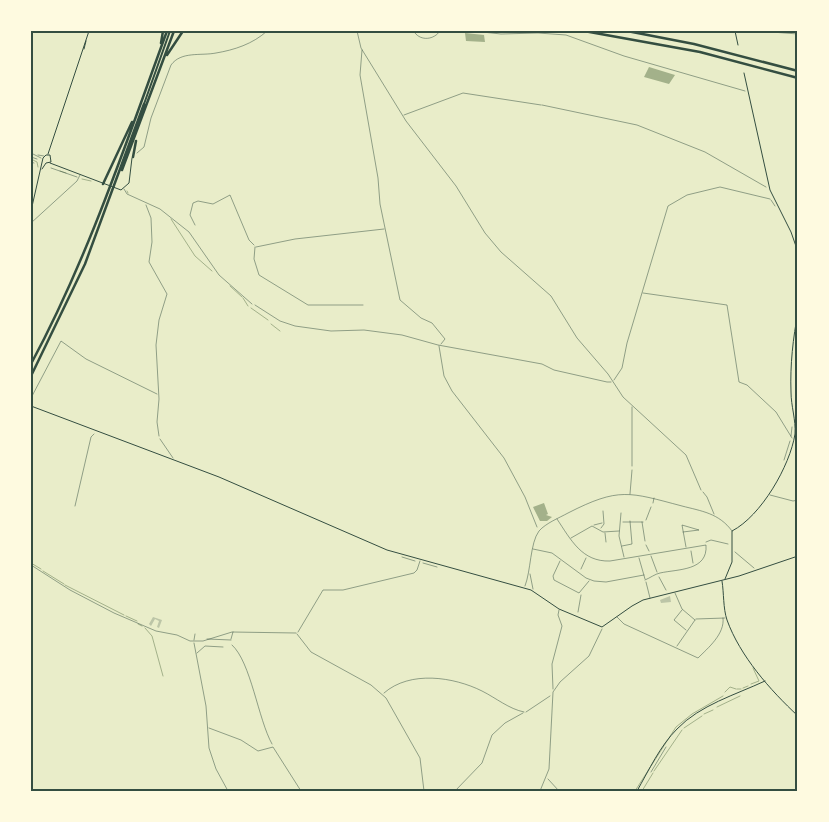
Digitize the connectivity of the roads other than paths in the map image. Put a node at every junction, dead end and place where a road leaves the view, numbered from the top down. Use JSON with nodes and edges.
{"nodes":[{"id":1,"x":89,"y":31,"type":"edge"},
{"id":2,"x":166,"y":31,"type":"edge"},
{"id":3,"x":174,"y":31,"type":"edge"},
{"id":4,"x":183,"y":31,"type":"edge"},
{"id":5,"x":406,"y":31,"type":"edge"},
{"id":6,"x":429,"y":31,"type":"edge"},
{"id":7,"x":584,"y":31,"type":"edge"},
{"id":8,"x":627,"y":31,"type":"edge"},
{"id":9,"x":735,"y":31,"type":"edge"},
{"id":10,"x":415,"y":32,"type":"edge"},
{"id":11,"x":738,"y":46,"type":"dead end"},
{"id":12,"x":162,"y":63,"type":"junction"},
{"id":13,"x":798,"y":71,"type":"edge"},
{"id":14,"x":744,"y":72,"type":"dead end"},
{"id":15,"x":798,"y":78,"type":"edge"},
{"id":16,"x":144,"y":104,"type":"joint"},
{"id":17,"x":135,"y":116,"type":"junction"},
{"id":18,"x":139,"y":130,"type":"junction"},
{"id":19,"x":31,"y":153,"type":"edge"},
{"id":20,"x":137,"y":153,"type":"road end"},
{"id":21,"x":48,"y":155,"type":"junction"},
{"id":22,"x":43,"y":157,"type":"junction"},
{"id":23,"x":132,"y":157,"type":"junction"},
{"id":24,"x":31,"y":162,"type":"edge"},
{"id":25,"x":51,"y":162,"type":"junction"},
{"id":26,"x":34,"y":163,"type":"dead end"},
{"id":27,"x":45,"y":163,"type":"junction"},
{"id":28,"x":51,"y":168,"type":"dead end"},
{"id":29,"x":68,"y":171,"type":"junction"},
{"id":30,"x":67,"y":174,"type":"junction"},
{"id":31,"x":79,"y":177,"type":"junction"},
{"id":32,"x":116,"y":183,"type":"junction"},
{"id":33,"x":102,"y":184,"type":"junction"},
{"id":34,"x":124,"y":189,"type":"junction"},
{"id":35,"x":31,"y":210,"type":"edge"},
{"id":36,"x":31,"y":223,"type":"edge"},
{"id":37,"x":797,"y":253,"type":"edge"},
{"id":38,"x":252,"y":304,"type":"road end"},
{"id":39,"x":798,"y":312,"type":"edge"},
{"id":40,"x":31,"y":364,"type":"edge"},
{"id":41,"x":31,"y":376,"type":"edge"},
{"id":42,"x":31,"y":406,"type":"edge"},
{"id":43,"x":160,"y":439,"type":"road end"},
{"id":44,"x":172,"y":460,"type":"junction"},
{"id":45,"x":632,"y":470,"type":"road end"},
{"id":46,"x":703,"y":492,"type":"road end"},
{"id":47,"x":630,"y":494,"type":"junction"},
{"id":48,"x":768,"y":494,"type":"junction"},
{"id":49,"x":654,"y":498,"type":"junction"},
{"id":50,"x":798,"y":500,"type":"edge"},
{"id":51,"x":653,"y":503,"type":"road end"},
{"id":52,"x":603,"y":511,"type":"dead end"},
{"id":53,"x":621,"y":513,"type":"dead end"},
{"id":54,"x":714,"y":514,"type":"junction"},
{"id":55,"x":558,"y":519,"type":"junction"},
{"id":56,"x":630,"y":521,"type":"junction"},
{"id":57,"x":622,"y":522,"type":"junction"},
{"id":58,"x":604,"y":524,"type":"junction"},
{"id":59,"x":593,"y":526,"type":"junction"},
{"id":60,"x":600,"y":530,"type":"junction"},
{"id":61,"x":619,"y":531,"type":"junction"},
{"id":62,"x":732,"y":531,"type":"junction"},
{"id":63,"x":605,"y":532,"type":"junction"},
{"id":64,"x":683,"y":532,"type":"junction"},
{"id":65,"x":571,"y":538,"type":"junction"},
{"id":66,"x":645,"y":541,"type":"road end"},
{"id":67,"x":606,"y":542,"type":"dead end"},
{"id":68,"x":622,"y":546,"type":"junction"},
{"id":69,"x":686,"y":548,"type":"junction"},
{"id":70,"x":533,"y":550,"type":"junction"},
{"id":71,"x":639,"y":556,"type":"junction"},
{"id":72,"x":798,"y":556,"type":"edge"},
{"id":73,"x":560,"y":559,"type":"junction"},
{"id":74,"x":624,"y":559,"type":"junction"},
{"id":75,"x":419,"y":562,"type":"junction"},
{"id":76,"x":31,"y":565,"type":"edge"},
{"id":77,"x":530,"y":574,"type":"junction"},
{"id":78,"x":644,"y":575,"type":"junction"},
{"id":79,"x":590,"y":580,"type":"junction"},
{"id":80,"x":645,"y":580,"type":"junction"},
{"id":81,"x":722,"y":580,"type":"junction"},
{"id":82,"x":726,"y":580,"type":"junction"},
{"id":83,"x":524,"y":588,"type":"junction"},
{"id":84,"x":533,"y":591,"type":"junction"},
{"id":85,"x":675,"y":593,"type":"junction"},
{"id":86,"x":650,"y":598,"type":"junction"},
{"id":87,"x":559,"y":609,"type":"junction"},
{"id":88,"x":682,"y":609,"type":"junction"},
{"id":89,"x":617,"y":616,"type":"junction"},
{"id":90,"x":723,"y":618,"type":"junction"},
{"id":91,"x":727,"y":618,"type":"junction"},
{"id":92,"x":695,"y":620,"type":"junction"},
{"id":93,"x":602,"y":627,"type":"junction"},
{"id":94,"x":686,"y":630,"type":"junction"},
{"id":95,"x":233,"y":632,"type":"junction"},
{"id":96,"x":296,"y":633,"type":"junction"},
{"id":97,"x":195,"y":634,"type":"dead end"},
{"id":98,"x":206,"y":639,"type":"junction"},
{"id":99,"x":231,"y":640,"type":"junction"},
{"id":100,"x":194,"y":641,"type":"junction"},
{"id":101,"x":232,"y":645,"type":"road end"},
{"id":102,"x":207,"y":646,"type":"junction"},
{"id":103,"x":223,"y":647,"type":"dead end"},
{"id":104,"x":676,"y":648,"type":"junction"},
{"id":105,"x":195,"y":654,"type":"junction"},
{"id":106,"x":764,"y":681,"type":"junction"},
{"id":107,"x":554,"y":691,"type":"junction"},
{"id":108,"x":798,"y":716,"type":"edge"},
{"id":109,"x":208,"y":728,"type":"junction"},
{"id":110,"x":546,"y":778,"type":"junction"},
{"id":111,"x":228,"y":791,"type":"edge"},
{"id":112,"x":301,"y":791,"type":"edge"},
{"id":113,"x":424,"y":791,"type":"edge"},
{"id":114,"x":540,"y":791,"type":"edge"},
{"id":115,"x":559,"y":791,"type":"edge"},
{"id":116,"x":637,"y":791,"type":"edge"}],
"edges":[{"from":1,"to":21,"type":"street"},
{"from":2,"to":16,"type":"main road"},
{"from":2,"to":17,"type":"highway"},
{"from":3,"to":12,"type":"highway"},
{"from":4,"to":12,"type":"highway"},
{"from":5,"to":10,"type":"street"},
{"from":6,"to":10,"type":"street"},
{"from":7,"to":15,"type":"highway"},
{"from":8,"to":13,"type":"highway"},
{"from":9,"to":11,"type":"street"},
{"from":12,"to":18,"type":"highway"},
{"from":14,"to":37,"type":"street"},
{"from":16,"to":32,"type":"highway"},
{"from":17,"to":33,"type":"highway"},
{"from":17,"to":40,"type":"highway"},
{"from":18,"to":23,"type":"highway"},
{"from":18,"to":32,"type":"highway"},
{"from":19,"to":22,"type":"street"},
{"from":20,"to":23,"type":"street"},
{"from":21,"to":22,"type":"street"},
{"from":21,"to":25,"type":"street"},
{"from":22,"to":27,"type":"street"},
{"from":23,"to":34,"type":"street"},
{"from":24,"to":26,"type":"street"},
{"from":25,"to":27,"type":"street"},
{"from":25,"to":29,"type":"street"},
{"from":27,"to":35,"type":"street"},
{"from":28,"to":30,"type":"street"},
{"from":29,"to":30,"type":"street"},
{"from":29,"to":31,"type":"street"},
{"from":30,"to":31,"type":"street"},
{"from":31,"to":33,"type":"street"},
{"from":31,"to":36,"type":"street"},
{"from":32,"to":41,"type":"highway"},
{"from":33,"to":34,"type":"street"},
{"from":34,"to":38,"type":"street"},
{"from":39,"to":48,"type":"street"},
{"from":42,"to":44,"type":"street"},
{"from":43,"to":44,"type":"street"},
{"from":44,"to":75,"type":"street"},
{"from":45,"to":47,"type":"street"},
{"from":46,"to":54,"type":"street"},
{"from":47,"to":49,"type":"street"},
{"from":47,"to":55,"type":"street"},
{"from":48,"to":50,"type":"street"},
{"from":48,"to":62,"type":"street"},
{"from":49,"to":51,"type":"street"},
{"from":49,"to":54,"type":"street"},
{"from":52,"to":58,"type":"street"},
{"from":53,"to":57,"type":"street"},
{"from":54,"to":62,"type":"street"},
{"from":55,"to":65,"type":"street"},
{"from":55,"to":70,"type":"street"},
{"from":56,"to":57,"type":"street"},
{"from":56,"to":66,"type":"street"},
{"from":56,"to":68,"type":"street"},
{"from":57,"to":61,"type":"street"},
{"from":58,"to":59,"type":"street"},
{"from":58,"to":60,"type":"street"},
{"from":59,"to":60,"type":"street"},
{"from":59,"to":65,"type":"street"},
{"from":60,"to":63,"type":"street"},
{"from":61,"to":63,"type":"street"},
{"from":61,"to":68,"type":"street"},
{"from":62,"to":82,"type":"street"},
{"from":63,"to":67,"type":"street"},
{"from":64,"to":64,"type":"street"},
{"from":64,"to":69,"type":"street"},
{"from":65,"to":74,"type":"street"},
{"from":68,"to":74,"type":"street"},
{"from":69,"to":71,"type":"street"},
{"from":69,"to":80,"type":"street"},
{"from":70,"to":73,"type":"street"},
{"from":70,"to":77,"type":"street"},
{"from":71,"to":74,"type":"street"},
{"from":71,"to":78,"type":"street"},
{"from":72,"to":82,"type":"street"},
{"from":73,"to":79,"type":"street"},
{"from":73,"to":79,"type":"street"},
{"from":75,"to":83,"type":"street"},
{"from":75,"to":96,"type":"street"},
{"from":76,"to":100,"type":"street"},
{"from":77,"to":83,"type":"street"},
{"from":77,"to":84,"type":"street"},
{"from":78,"to":79,"type":"street"},
{"from":78,"to":80,"type":"street"},
{"from":80,"to":86,"type":"street"},
{"from":81,"to":82,"type":"street"},
{"from":81,"to":85,"type":"street"},
{"from":81,"to":91,"type":"street"},
{"from":83,"to":84,"type":"street"},
{"from":84,"to":87,"type":"street"},
{"from":85,"to":86,"type":"street"},
{"from":85,"to":88,"type":"street"},
{"from":86,"to":89,"type":"street"},
{"from":87,"to":93,"type":"street"},
{"from":87,"to":107,"type":"street"},
{"from":88,"to":92,"type":"street"},
{"from":88,"to":94,"type":"street"},
{"from":89,"to":93,"type":"street"},
{"from":89,"to":104,"type":"street"},
{"from":90,"to":91,"type":"street"},
{"from":90,"to":92,"type":"street"},
{"from":90,"to":104,"type":"street"},
{"from":91,"to":106,"type":"street"},
{"from":92,"to":94,"type":"street"},
{"from":93,"to":107,"type":"street"},
{"from":94,"to":104,"type":"street"},
{"from":95,"to":96,"type":"street"},
{"from":95,"to":98,"type":"street"},
{"from":95,"to":99,"type":"street"},
{"from":96,"to":113,"type":"street"},
{"from":97,"to":100,"type":"street"},
{"from":98,"to":99,"type":"street"},
{"from":98,"to":100,"type":"street"},
{"from":98,"to":102,"type":"street"},
{"from":99,"to":101,"type":"street"},
{"from":100,"to":105,"type":"street"},
{"from":102,"to":103,"type":"street"},
{"from":102,"to":105,"type":"street"},
{"from":105,"to":109,"type":"street"},
{"from":106,"to":108,"type":"street"},
{"from":106,"to":116,"type":"street"},
{"from":107,"to":110,"type":"street"},
{"from":109,"to":111,"type":"street"},
{"from":109,"to":112,"type":"street"},
{"from":110,"to":114,"type":"street"},
{"from":110,"to":115,"type":"street"}]}
